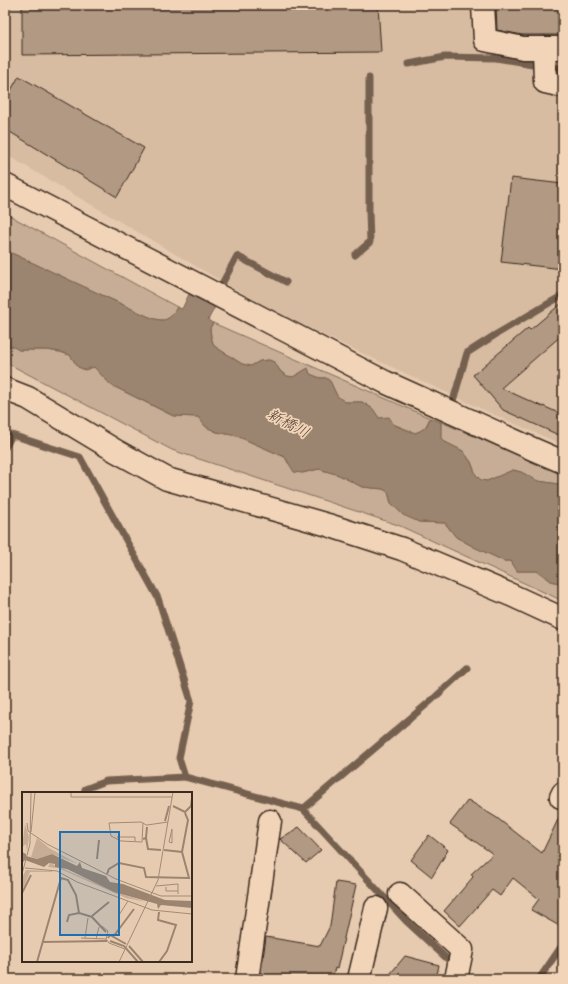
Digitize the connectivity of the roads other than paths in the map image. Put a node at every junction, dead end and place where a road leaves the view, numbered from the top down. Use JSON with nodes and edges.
{"nodes":[{"id":1,"x":483,"y":5,"type":"edge"},
{"id":2,"x":549,"y":56,"type":"edge"},
{"id":3,"x":563,"y":86,"type":"edge"},
{"id":4,"x":5,"y":185,"type":"edge"},
{"id":5,"x":5,"y":389,"type":"edge"},
{"id":6,"x":563,"y":462,"type":"edge"},
{"id":7,"x":563,"y":619,"type":"edge"},
{"id":8,"x":270,"y":821,"type":"dead end"},
{"id":9,"x":400,"y":894,"type":"dead end"},
{"id":10,"x":376,"y":908,"type":"dead end"},
{"id":11,"x":457,"y":971,"type":"edge"},
{"id":12,"x":247,"y":979,"type":"edge"},
{"id":13,"x":359,"y":979,"type":"edge"}],
"edges":[{"from":1,"to":2,"type":"street"},
{"from":2,"to":3,"type":"street"},
{"from":4,"to":6,"type":"street"},
{"from":5,"to":7,"type":"street"},
{"from":8,"to":12,"type":"street"},
{"from":9,"to":11,"type":"street"},
{"from":10,"to":13,"type":"street"}]}
